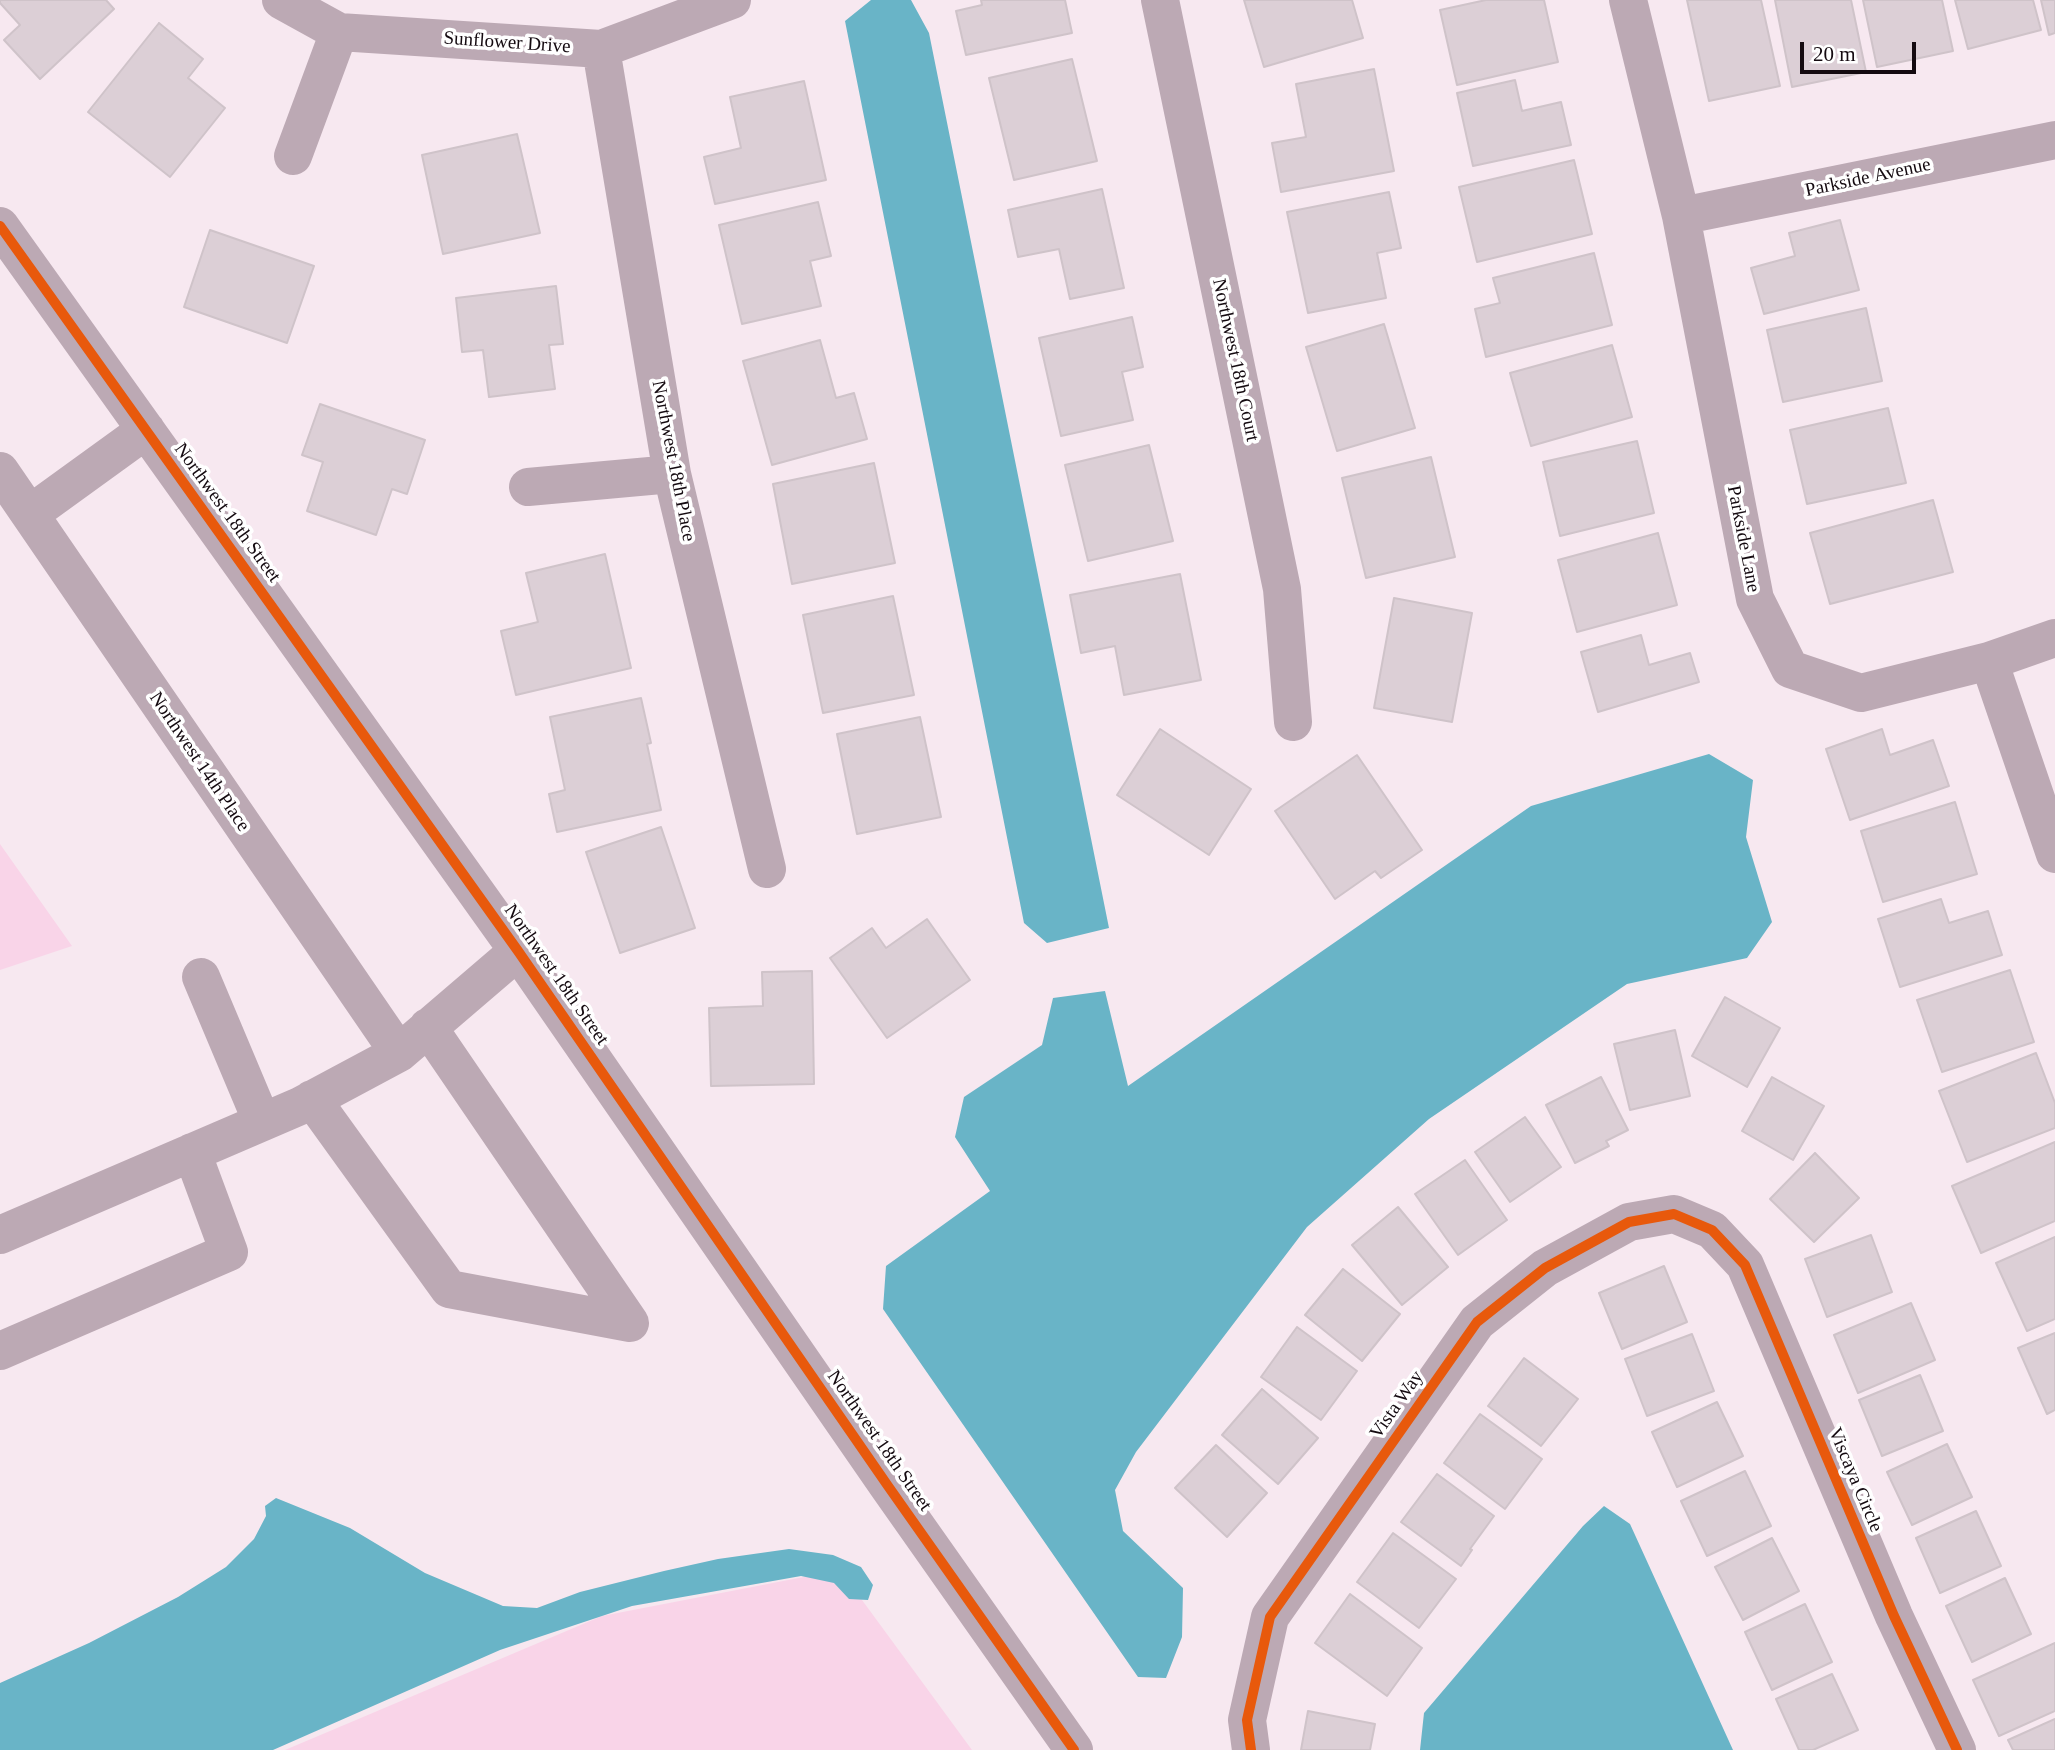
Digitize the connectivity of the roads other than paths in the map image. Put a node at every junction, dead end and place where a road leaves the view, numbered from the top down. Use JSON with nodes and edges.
{"nodes":[{"id":1,"x":281,"y":0,"type":"edge"},
{"id":2,"x":732,"y":0,"type":"edge"},
{"id":3,"x":1160,"y":0,"type":"edge"},
{"id":4,"x":1628,"y":0,"type":"edge"},
{"id":5,"x":340,"y":32,"type":"junction"},
{"id":6,"x":601,"y":49,"type":"junction"},
{"id":7,"x":2055,"y":140,"type":"edge"},
{"id":8,"x":293,"y":156,"type":"dead end"},
{"id":9,"x":1681,"y":216,"type":"junction"},
{"id":10,"x":0,"y":226,"type":"edge"},
{"id":11,"x":146,"y":430,"type":"junction"},
{"id":12,"x":0,"y":471,"type":"edge"},
{"id":13,"x":672,"y":474,"type":"junction"},
{"id":14,"x":528,"y":487,"type":"dead end"},
{"id":15,"x":30,"y":514,"type":"junction"},
{"id":16,"x":2055,"y":638,"type":"edge"},
{"id":17,"x":1989,"y":661,"type":"junction"},
{"id":18,"x":1293,"y":722,"type":"dead end"},
{"id":19,"x":2055,"y":854,"type":"edge"},
{"id":20,"x":766,"y":869,"type":"dead end"},
{"id":21,"x":518,"y":951,"type":"junction"},
{"id":22,"x":201,"y":977,"type":"dead end"},
{"id":23,"x":428,"y":1027,"type":"junction"},
{"id":24,"x":399,"y":1053,"type":"junction"},
{"id":25,"x":312,"y":1099,"type":"junction"},
{"id":26,"x":262,"y":1122,"type":"junction"},
{"id":27,"x":192,"y":1152,"type":"junction"},
{"id":28,"x":1712,"y":1230,"type":"joint"},
{"id":29,"x":0,"y":1235,"type":"edge"},
{"id":30,"x":0,"y":1351,"type":"edge"},
{"id":31,"x":1074,"y":1750,"type":"edge"},
{"id":32,"x":1251,"y":1750,"type":"edge"},
{"id":33,"x":1957,"y":1750,"type":"edge"}],
"edges":[{"from":1,"to":5,"type":"street","name":"Sunflower Drive"},
{"from":2,"to":6,"type":"street","name":"Sunflower Drive"},
{"from":3,"to":18,"type":"street","name":"Northwest 18th Court"},
{"from":4,"to":9,"type":"street","name":"Parkside Lane"},
{"from":5,"to":6,"type":"street","name":"Sunflower Drive"},
{"from":5,"to":8,"type":"street"},
{"from":6,"to":13,"type":"street","name":"Northwest 18th Place"},
{"from":7,"to":9,"type":"street","name":"Parkside Avenue"},
{"from":9,"to":17,"type":"street","name":"Parkside Lane"},
{"from":10,"to":11,"type":"street","name":"Northwest 18th Street"},
{"from":11,"to":15,"type":"street"},
{"from":11,"to":21,"type":"street","name":"Northwest 18th Street"},
{"from":12,"to":15,"type":"street","name":"Northwest 14th Place"},
{"from":13,"to":14,"type":"street"},
{"from":13,"to":20,"type":"street","name":"Northwest 18th Place"},
{"from":15,"to":24,"type":"street","name":"Northwest 14th Place"},
{"from":16,"to":17,"type":"street","name":"Parkside Lane"},
{"from":17,"to":19,"type":"street"},
{"from":21,"to":23,"type":"street","name":"Northwest 18th Street"},
{"from":21,"to":31,"type":"street","name":"Northwest 18th Street"},
{"from":22,"to":26,"type":"street"},
{"from":23,"to":24,"type":"street","name":"Northwest 18th Street"},
{"from":23,"to":25,"type":"street"},
{"from":24,"to":25,"type":"street","name":"Northwest 18th Street"},
{"from":25,"to":26,"type":"street","name":"Northwest 18th Street"},
{"from":26,"to":27,"type":"street","name":"Northwest 18th Street"},
{"from":27,"to":29,"type":"street","name":"Northwest 18th Street"},
{"from":27,"to":30,"type":"street"},
{"from":28,"to":32,"type":"street","name":"Vista Way"},
{"from":28,"to":33,"type":"street","name":"Viscaya Circle"}]}
